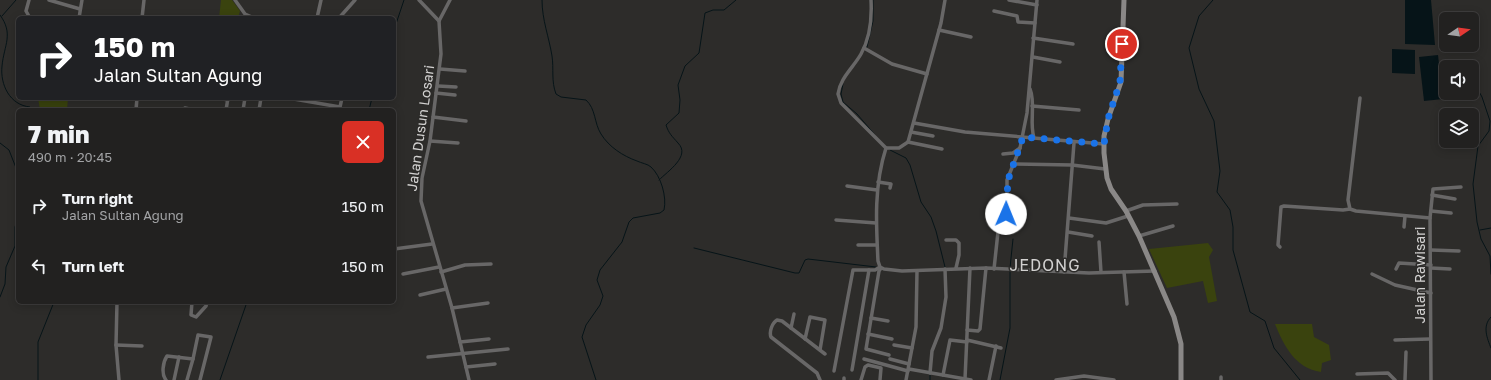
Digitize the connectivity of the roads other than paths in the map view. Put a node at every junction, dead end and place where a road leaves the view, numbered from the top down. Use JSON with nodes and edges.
{"nodes":[{"id":1,"x":29,"y":0,"type":"edge"},
{"id":2,"x":49,"y":0,"type":"edge"},
{"id":3,"x":82,"y":0,"type":"edge"},
{"id":4,"x":144,"y":0,"type":"edge"},
{"id":5,"x":235,"y":0,"type":"edge"},
{"id":6,"x":321,"y":0,"type":"edge"},
{"id":7,"x":355,"y":0,"type":"edge"},
{"id":8,"x":419,"y":0,"type":"edge"},
{"id":9,"x":450,"y":0,"type":"edge"},
{"id":10,"x":871,"y":0,"type":"edge"},
{"id":11,"x":945,"y":0,"type":"edge"},
{"id":12,"x":1009,"y":0,"type":"edge"},
{"id":13,"x":1037,"y":0,"type":"edge"},
{"id":14,"x":1124,"y":0,"type":"edge"},
{"id":15,"x":1037,"y":5,"type":"junction"},
{"id":16,"x":80,"y":9,"type":"junction"},
{"id":17,"x":994,"y":11,"type":"dead end"},
{"id":18,"x":29,"y":16,"type":"edge"},
{"id":19,"x":79,"y":16,"type":"edge"},
{"id":20,"x":142,"y":16,"type":"edge"},
{"id":21,"x":250,"y":16,"type":"edge"},
{"id":22,"x":317,"y":16,"type":"edge"},
{"id":23,"x":341,"y":16,"type":"edge"},
{"id":24,"x":439,"y":22,"type":"junction"},
{"id":25,"x":1036,"y":23,"type":"junction"},
{"id":26,"x":939,"y":30,"type":"junction"},
{"id":27,"x":971,"y":37,"type":"dead end"},
{"id":28,"x":1034,"y":38,"type":"junction"},
{"id":29,"x":1073,"y":44,"type":"dead end"},
{"id":30,"x":864,"y":48,"type":"junction"},
{"id":31,"x":1032,"y":57,"type":"junction"},
{"id":32,"x":1060,"y":62,"type":"dead end"},
{"id":33,"x":440,"y":68,"type":"junction"},
{"id":34,"x":465,"y":71,"type":"dead end"},
{"id":35,"x":927,"y":74,"type":"junction"},
{"id":36,"x":438,"y":86,"type":"junction"},
{"id":37,"x":456,"y":87,"type":"dead end"},
{"id":38,"x":1030,"y":88,"type":"junction"},
{"id":39,"x":436,"y":93,"type":"junction"},
{"id":40,"x":455,"y":95,"type":"dead end"},
{"id":41,"x":1360,"y":98,"type":"dead end"},
{"id":42,"x":297,"y":100,"type":"edge"},
{"id":43,"x":342,"y":100,"type":"edge"},
{"id":44,"x":1032,"y":106,"type":"junction"},
{"id":45,"x":333,"y":108,"type":"edge"},
{"id":46,"x":1079,"y":110,"type":"dead end"},
{"id":47,"x":433,"y":117,"type":"junction"},
{"id":48,"x":466,"y":121,"type":"dead end"},
{"id":49,"x":914,"y":123,"type":"junction"},
{"id":50,"x":911,"y":132,"type":"junction"},
{"id":51,"x":933,"y":136,"type":"dead end"},
{"id":52,"x":1023,"y":137,"type":"junction"},
{"id":53,"x":1034,"y":138,"type":"junction"},
{"id":54,"x":430,"y":140,"type":"junction"},
{"id":55,"x":908,"y":142,"type":"junction"},
{"id":56,"x":458,"y":143,"type":"dead end"},
{"id":57,"x":1074,"y":143,"type":"junction"},
{"id":58,"x":1104,"y":144,"type":"junction"},
{"id":59,"x":886,"y":148,"type":"junction"},
{"id":60,"x":1020,"y":148,"type":"junction"},
{"id":61,"x":942,"y":149,"type":"dead end"},
{"id":62,"x":1003,"y":154,"type":"dead end"},
{"id":63,"x":1013,"y":164,"type":"junction"},
{"id":64,"x":1072,"y":165,"type":"junction"},
{"id":65,"x":1105,"y":169,"type":"junction"},
{"id":66,"x":878,"y":182,"type":"junction"},
{"id":67,"x":896,"y":184,"type":"dead end"},
{"id":68,"x":847,"y":186,"type":"dead end"},
{"id":69,"x":1460,"y":187,"type":"dead end"},
{"id":70,"x":877,"y":190,"type":"junction"},
{"id":71,"x":1432,"y":196,"type":"junction"},
{"id":72,"x":1455,"y":199,"type":"dead end"},
{"id":73,"x":1177,"y":204,"type":"dead end"},
{"id":74,"x":1350,"y":209,"type":"junction"},
{"id":75,"x":1431,"y":211,"type":"junction"},
{"id":76,"x":1451,"y":213,"type":"dead end"},
{"id":77,"x":1127,"y":214,"type":"junction"},
{"id":78,"x":1405,"y":216,"type":"junction"},
{"id":79,"x":1069,"y":218,"type":"junction"},
{"id":80,"x":1430,"y":218,"type":"junction"},
{"id":81,"x":836,"y":220,"type":"dead end"},
{"id":82,"x":876,"y":223,"type":"junction"},
{"id":83,"x":1173,"y":226,"type":"dead end"},
{"id":84,"x":1404,"y":227,"type":"dead end"},
{"id":85,"x":1068,"y":232,"type":"junction"},
{"id":86,"x":1092,"y":236,"type":"dead end"},
{"id":87,"x":1139,"y":236,"type":"junction"},
{"id":88,"x":946,"y":240,"type":"dead end"},
{"id":89,"x":1099,"y":242,"type":"dead end"},
{"id":90,"x":432,"y":244,"type":"junction"},
{"id":91,"x":858,"y":245,"type":"dead end"},
{"id":92,"x":877,"y":245,"type":"junction"},
{"id":93,"x":1280,"y":247,"type":"dead end"},
{"id":94,"x":396,"y":249,"type":"edge"},
{"id":95,"x":1431,"y":250,"type":"junction"},
{"id":96,"x":1459,"y":251,"type":"dead end"},
{"id":97,"x":491,"y":264,"type":"dead end"},
{"id":98,"x":1431,"y":266,"type":"junction"},
{"id":99,"x":440,"y":267,"type":"junction"},
{"id":100,"x":881,"y":267,"type":"junction"},
{"id":101,"x":956,"y":268,"type":"junction"},
{"id":102,"x":970,"y":268,"type":"junction"},
{"id":103,"x":986,"y":268,"type":"junction"},
{"id":104,"x":994,"y":268,"type":"junction"},
{"id":105,"x":945,"y":269,"type":"junction"},
{"id":106,"x":1396,"y":269,"type":"dead end"},
{"id":107,"x":869,"y":270,"type":"junction"},
{"id":108,"x":1450,"y":270,"type":"dead end"},
{"id":109,"x":917,"y":271,"type":"junction"},
{"id":110,"x":441,"y":272,"type":"junction"},
{"id":111,"x":1064,"y":272,"type":"junction"},
{"id":112,"x":1101,"y":272,"type":"junction"},
{"id":113,"x":1124,"y":272,"type":"junction"},
{"id":114,"x":1155,"y":272,"type":"junction"},
{"id":115,"x":403,"y":274,"type":"dead end"},
{"id":116,"x":1372,"y":274,"type":"dead end"},
{"id":117,"x":446,"y":289,"type":"junction"},
{"id":118,"x":1431,"y":293,"type":"junction"},
{"id":119,"x":420,"y":294,"type":"dead end"},
{"id":120,"x":488,"y":303,"type":"dead end"},
{"id":121,"x":117,"y":304,"type":"edge"},
{"id":122,"x":192,"y":304,"type":"edge"},
{"id":123,"x":205,"y":304,"type":"edge"},
{"id":124,"x":1127,"y":304,"type":"dead end"},
{"id":125,"x":452,"y":308,"type":"junction"},
{"id":126,"x":794,"y":314,"type":"dead end"},
{"id":127,"x":871,"y":318,"type":"junction"},
{"id":128,"x":888,"y":321,"type":"dead end"},
{"id":129,"x":791,"y":328,"type":"junction"},
{"id":130,"x":967,"y":330,"type":"junction"},
{"id":131,"x":868,"y":334,"type":"junction"},
{"id":132,"x":489,"y":339,"type":"dead end"},
{"id":133,"x":805,"y":339,"type":"junction"},
{"id":134,"x":892,"y":339,"type":"dead end"},
{"id":135,"x":1430,"y":339,"type":"junction"},
{"id":136,"x":1395,"y":340,"type":"dead end"},
{"id":137,"x":967,"y":341,"type":"junction"},
{"id":138,"x":460,"y":342,"type":"junction"},
{"id":139,"x":116,"y":345,"type":"junction"},
{"id":140,"x":894,"y":345,"type":"dead end"},
{"id":141,"x":142,"y":346,"type":"dead end"},
{"id":142,"x":996,"y":346,"type":"junction"},
{"id":143,"x":912,"y":348,"type":"junction"},
{"id":144,"x":1000,"y":348,"type":"dead end"},
{"id":145,"x":508,"y":350,"type":"dead end"},
{"id":146,"x":820,"y":350,"type":"junction"},
{"id":147,"x":1406,"y":352,"type":"dead end"},
{"id":148,"x":463,"y":353,"type":"junction"},
{"id":149,"x":824,"y":354,"type":"dead end"},
{"id":150,"x":179,"y":357,"type":"junction"},
{"id":151,"x":428,"y":357,"type":"dead end"},
{"id":152,"x":193,"y":359,"type":"junction"},
{"id":153,"x":864,"y":359,"type":"dead end"},
{"id":154,"x":495,"y":364,"type":"dead end"},
{"id":155,"x":909,"y":364,"type":"junction"},
{"id":156,"x":466,"y":367,"type":"junction"},
{"id":157,"x":852,"y":370,"type":"dead end"},
{"id":158,"x":908,"y":370,"type":"junction"},
{"id":159,"x":834,"y":371,"type":"dead end"},
{"id":160,"x":930,"y":373,"type":"junction"},
{"id":161,"x":1357,"y":374,"type":"dead end"},
{"id":162,"x":943,"y":375,"type":"junction"},
{"id":163,"x":965,"y":379,"type":"edge"},
{"id":164,"x":1066,"y":379,"type":"edge"},
{"id":165,"x":119,"y":380,"type":"edge"},
{"id":166,"x":166,"y":380,"type":"edge"},
{"id":167,"x":174,"y":380,"type":"edge"},
{"id":168,"x":187,"y":380,"type":"edge"},
{"id":169,"x":200,"y":380,"type":"edge"},
{"id":170,"x":469,"y":380,"type":"edge"},
{"id":171,"x":820,"y":380,"type":"edge"},
{"id":172,"x":861,"y":380,"type":"edge"},
{"id":173,"x":880,"y":380,"type":"edge"},
{"id":174,"x":906,"y":380,"type":"edge"},
{"id":175,"x":971,"y":380,"type":"edge"},
{"id":176,"x":988,"y":380,"type":"edge"},
{"id":177,"x":1056,"y":380,"type":"edge"},
{"id":178,"x":1114,"y":380,"type":"edge"},
{"id":179,"x":1181,"y":380,"type":"edge"},
{"id":180,"x":1395,"y":380,"type":"edge"},
{"id":181,"x":1405,"y":380,"type":"edge"},
{"id":182,"x":1431,"y":380,"type":"edge"}],
"edges":[{"from":1,"to":18,"type":"street"},
{"from":2,"to":16,"type":"street"},
{"from":3,"to":16,"type":"street"},
{"from":4,"to":20,"type":"street"},
{"from":5,"to":21,"type":"street"},
{"from":6,"to":22,"type":"street"},
{"from":7,"to":23,"type":"street"},
{"from":8,"to":24,"type":"street"},
{"from":9,"to":24,"type":"street"},
{"from":10,"to":30,"type":"street"},
{"from":11,"to":26,"type":"street"},
{"from":12,"to":15,"type":"street"},
{"from":13,"to":15,"type":"street"},
{"from":14,"to":58,"type":"street"},
{"from":15,"to":25,"type":"street"},
{"from":16,"to":19,"type":"street"},
{"from":17,"to":25,"type":"street"},
{"from":24,"to":33,"type":"street","name":"Jalan Dusun Losari"},
{"from":25,"to":28,"type":"street"},
{"from":26,"to":27,"type":"street"},
{"from":26,"to":35,"type":"street"},
{"from":28,"to":29,"type":"street"},
{"from":28,"to":31,"type":"street"},
{"from":30,"to":35,"type":"street"},
{"from":30,"to":59,"type":"street"},
{"from":31,"to":32,"type":"street"},
{"from":31,"to":38,"type":"street"},
{"from":33,"to":34,"type":"street"},
{"from":33,"to":36,"type":"street","name":"Jalan Dusun Losari"},
{"from":35,"to":49,"type":"street"},
{"from":36,"to":37,"type":"street"},
{"from":36,"to":39,"type":"street","name":"Jalan Dusun Losari"},
{"from":38,"to":44,"type":"street"},
{"from":38,"to":52,"type":"street"},
{"from":39,"to":40,"type":"street"},
{"from":39,"to":47,"type":"street","name":"Jalan Dusun Losari"},
{"from":41,"to":74,"type":"street"},
{"from":42,"to":45,"type":"street"},
{"from":43,"to":45,"type":"street"},
{"from":44,"to":46,"type":"street"},
{"from":44,"to":53,"type":"street"},
{"from":47,"to":48,"type":"street"},
{"from":47,"to":54,"type":"street","name":"Jalan Dusun Losari"},
{"from":49,"to":50,"type":"street"},
{"from":49,"to":52,"type":"street"},
{"from":50,"to":51,"type":"street"},
{"from":50,"to":55,"type":"street"},
{"from":52,"to":53,"type":"street"},
{"from":52,"to":60,"type":"street"},
{"from":53,"to":57,"type":"street"},
{"from":54,"to":56,"type":"street"},
{"from":54,"to":90,"type":"street","name":"Jalan Dusun Losari"},
{"from":55,"to":59,"type":"street"},
{"from":55,"to":61,"type":"street"},
{"from":57,"to":58,"type":"street"},
{"from":57,"to":64,"type":"street"},
{"from":58,"to":65,"type":"street"},
{"from":59,"to":66,"type":"street"},
{"from":60,"to":62,"type":"street"},
{"from":60,"to":63,"type":"street"},
{"from":63,"to":64,"type":"street"},
{"from":63,"to":104,"type":"street"},
{"from":64,"to":65,"type":"street"},
{"from":64,"to":79,"type":"street"},
{"from":65,"to":77,"type":"street"},
{"from":66,"to":67,"type":"street"},
{"from":66,"to":70,"type":"street"},
{"from":68,"to":70,"type":"street"},
{"from":69,"to":71,"type":"street"},
{"from":70,"to":82,"type":"street"},
{"from":71,"to":72,"type":"street"},
{"from":71,"to":75,"type":"street"},
{"from":73,"to":77,"type":"street"},
{"from":74,"to":78,"type":"street","name":"Jalan Rawisari"},
{"from":74,"to":93,"type":"street","name":"Jalan Rawisari"},
{"from":75,"to":76,"type":"street"},
{"from":75,"to":80,"type":"street"},
{"from":77,"to":79,"type":"street"},
{"from":77,"to":87,"type":"street"},
{"from":78,"to":80,"type":"street","name":"Jalan Rawisari"},
{"from":78,"to":84,"type":"street"},
{"from":79,"to":85,"type":"street"},
{"from":80,"to":95,"type":"street","name":"Jalan Rawisari"},
{"from":81,"to":82,"type":"street"},
{"from":82,"to":92,"type":"street"},
{"from":83,"to":87,"type":"street"},
{"from":85,"to":86,"type":"street"},
{"from":85,"to":111,"type":"street"},
{"from":87,"to":114,"type":"street"},
{"from":88,"to":101,"type":"street"},
{"from":89,"to":112,"type":"street"},
{"from":90,"to":94,"type":"street"},
{"from":90,"to":99,"type":"street","name":"Jalan Dusun Losari"},
{"from":91,"to":92,"type":"street"},
{"from":92,"to":100,"type":"street"},
{"from":95,"to":96,"type":"street"},
{"from":95,"to":98,"type":"street","name":"Jalan Rawisari"},
{"from":97,"to":110,"type":"street"},
{"from":98,"to":106,"type":"street"},
{"from":98,"to":108,"type":"street"},
{"from":98,"to":118,"type":"street","name":"Jalan Rawisari"},
{"from":99,"to":110,"type":"street","name":"Jalan Dusun Losari"},
{"from":99,"to":115,"type":"street"},
{"from":100,"to":107,"type":"street"},
{"from":100,"to":109,"type":"street"},
{"from":100,"to":127,"type":"street"},
{"from":101,"to":102,"type":"street"},
{"from":101,"to":105,"type":"street"},
{"from":102,"to":103,"type":"street"},
{"from":102,"to":130,"type":"street"},
{"from":103,"to":104,"type":"street"},
{"from":103,"to":130,"type":"street"},
{"from":104,"to":111,"type":"street"},
{"from":105,"to":109,"type":"street"},
{"from":105,"to":160,"type":"street"},
{"from":107,"to":157,"type":"street"},
{"from":107,"to":159,"type":"street"},
{"from":109,"to":143,"type":"street"},
{"from":110,"to":117,"type":"street","name":"Jalan Dusun Losari"},
{"from":111,"to":112,"type":"street"},
{"from":112,"to":113,"type":"street"},
{"from":113,"to":114,"type":"street"},
{"from":113,"to":124,"type":"street"},
{"from":114,"to":179,"type":"street"},
{"from":116,"to":118,"type":"street"},
{"from":117,"to":119,"type":"street"},
{"from":117,"to":125,"type":"street","name":"Jalan Dusun Losari"},
{"from":118,"to":135,"type":"street","name":"Jalan Rawisari"},
{"from":120,"to":125,"type":"street"},
{"from":121,"to":139,"type":"street"},
{"from":122,"to":123,"type":"street"},
{"from":125,"to":138,"type":"street","name":"Jalan Dusun Losari"},
{"from":126,"to":129,"type":"street"},
{"from":127,"to":128,"type":"street"},
{"from":127,"to":131,"type":"street"},
{"from":129,"to":133,"type":"street"},
{"from":129,"to":171,"type":"street"},
{"from":130,"to":137,"type":"street"},
{"from":131,"to":134,"type":"street"},
{"from":131,"to":155,"type":"street"},
{"from":132,"to":138,"type":"street"},
{"from":133,"to":146,"type":"street"},
{"from":133,"to":146,"type":"street"},
{"from":135,"to":136,"type":"street"},
{"from":135,"to":182,"type":"street","name":"Jalan Rawisari"},
{"from":137,"to":142,"type":"street"},
{"from":137,"to":162,"type":"street"},
{"from":137,"to":163,"type":"street"},
{"from":138,"to":148,"type":"street","name":"Jalan Dusun Losari"},
{"from":139,"to":141,"type":"street"},
{"from":139,"to":165,"type":"street"},
{"from":140,"to":143,"type":"street"},
{"from":142,"to":144,"type":"street"},
{"from":142,"to":176,"type":"street"},
{"from":143,"to":155,"type":"street"},
{"from":145,"to":148,"type":"street"},
{"from":146,"to":149,"type":"street"},
{"from":147,"to":181,"type":"street"},
{"from":148,"to":151,"type":"street"},
{"from":148,"to":156,"type":"street","name":"Jalan Dusun Losari"},
{"from":150,"to":152,"type":"street"},
{"from":150,"to":166,"type":"street"},
{"from":150,"to":167,"type":"street"},
{"from":152,"to":168,"type":"street"},
{"from":152,"to":169,"type":"street"},
{"from":153,"to":158,"type":"street"},
{"from":154,"to":156,"type":"street"},
{"from":155,"to":158,"type":"street"},
{"from":156,"to":170,"type":"street","name":"Jalan Dusun Losari"},
{"from":158,"to":160,"type":"street"},
{"from":158,"to":174,"type":"street"},
{"from":160,"to":162,"type":"street"},
{"from":161,"to":180,"type":"street"},
{"from":162,"to":163,"type":"street"},
{"from":163,"to":175,"type":"street"},
{"from":164,"to":177,"type":"street"},
{"from":164,"to":178,"type":"street"},
{"from":172,"to":173,"type":"street"}]}
